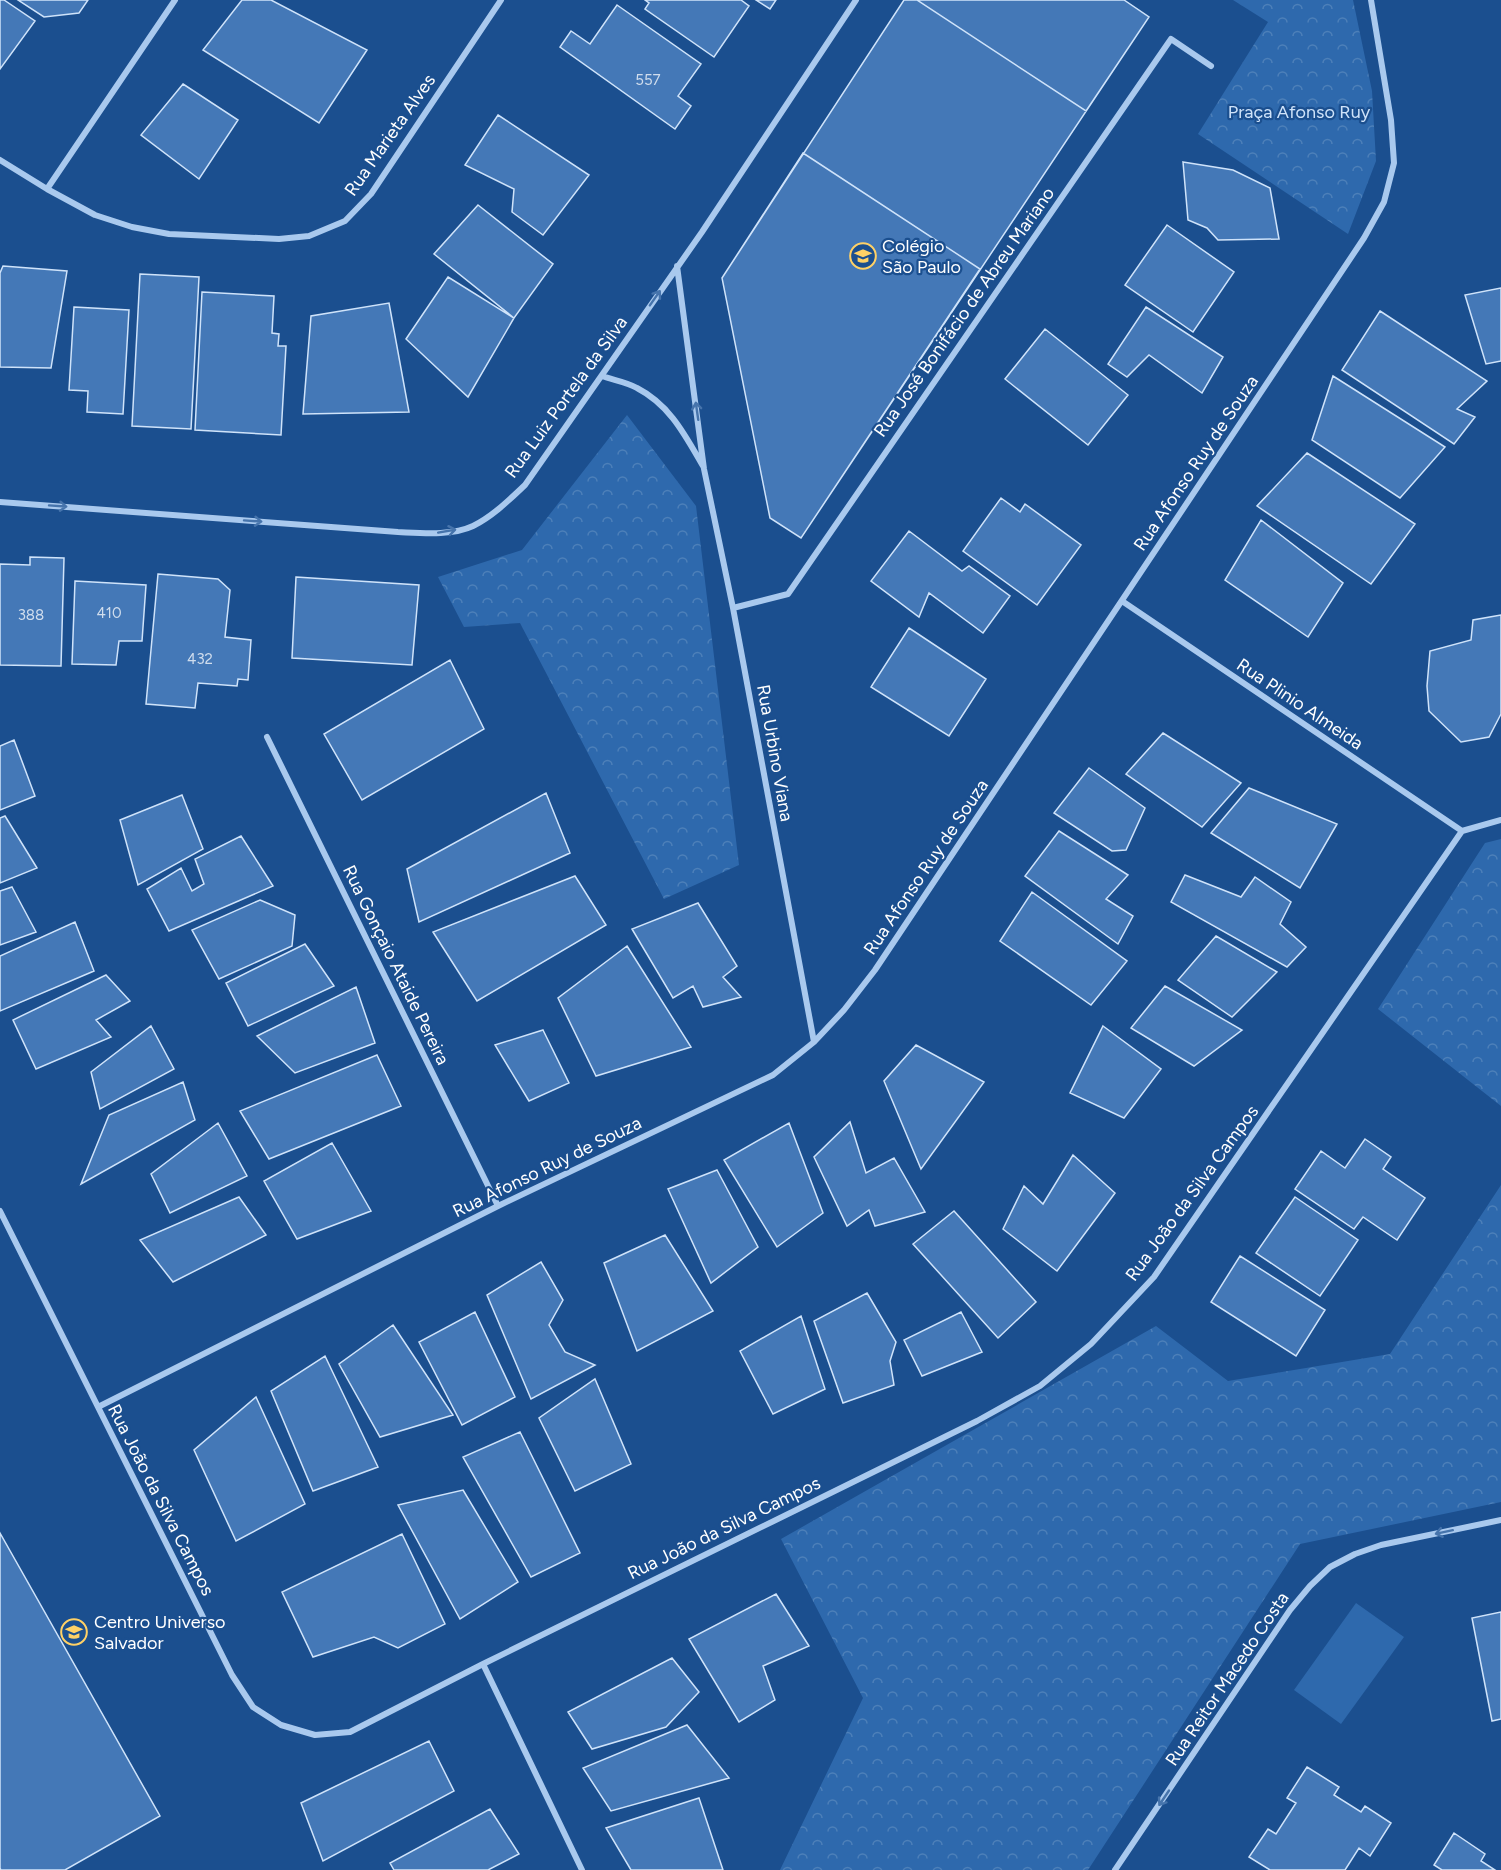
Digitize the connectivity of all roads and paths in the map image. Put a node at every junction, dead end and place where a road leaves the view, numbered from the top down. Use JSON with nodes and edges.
{"nodes":[{"id":1,"x":175,"y":0,"type":"edge"},
{"id":2,"x":501,"y":0,"type":"edge"},
{"id":3,"x":856,"y":0,"type":"edge"},
{"id":4,"x":1371,"y":0,"type":"edge"},
{"id":5,"x":1211,"y":66,"type":"dead end"},
{"id":6,"x":0,"y":160,"type":"edge"},
{"id":7,"x":47,"y":189,"type":"junction"},
{"id":8,"x":677,"y":266,"type":"junction"},
{"id":9,"x":602,"y":376,"type":"junction"},
{"id":10,"x":704,"y":469,"type":"junction"},
{"id":11,"x":0,"y":502,"type":"edge"},
{"id":12,"x":1122,"y":601,"type":"junction"},
{"id":13,"x":733,"y":608,"type":"junction"},
{"id":14,"x":267,"y":737,"type":"dead end"},
{"id":15,"x":1501,"y":820,"type":"edge"},
{"id":16,"x":1462,"y":831,"type":"junction"},
{"id":17,"x":814,"y":1042,"type":"junction"},
{"id":18,"x":498,"y":1206,"type":"junction"},
{"id":19,"x":0,"y":1211,"type":"edge"},
{"id":20,"x":98,"y":1407,"type":"junction"},
{"id":21,"x":1501,"y":1520,"type":"edge"},
{"id":22,"x":483,"y":1664,"type":"junction"},
{"id":23,"x":582,"y":1870,"type":"edge"},
{"id":24,"x":1115,"y":1870,"type":"edge"}],
"edges":[{"from":1,"to":7,"type":"street"},
{"from":2,"to":7,"type":"street","name":"Rua Marieta Alves"},
{"from":3,"to":8,"type":"street","name":"Rua Luiz Portela da Silva"},
{"from":4,"to":12,"type":"street","name":"Rua Afonso Ruy de Souza"},
{"from":5,"to":13,"type":"street","name":"Rua José Bonifácio de Abreu Mariano"},
{"from":6,"to":7,"type":"street","name":"Rua Marieta Alves"},
{"from":9,"to":8,"type":"street","name":"Rua Luiz Portela da Silva","one_way":true},
{"from":10,"to":8,"type":"street","name":"Rua Urbino Viana","one_way":true},
{"from":9,"to":10,"type":"street","name":"Rua Urbino Viana"},
{"from":11,"to":9,"type":"street","name":"Rua Luiz Portela da Silva","one_way":true},
{"from":10,"to":13,"type":"street","name":"Rua Urbino Viana"},
{"from":12,"to":16,"type":"street","name":"Rua Plinio Almeida"},
{"from":12,"to":17,"type":"street","name":"Rua Afonso Ruy de Souza"},
{"from":13,"to":17,"type":"street","name":"Rua Urbino Viana"},
{"from":14,"to":18,"type":"street","name":"Rua Gonçaio Ataide Pereira"},
{"from":15,"to":16,"type":"street"},
{"from":16,"to":22,"type":"street","name":"Rua João da Silva Campos"},
{"from":17,"to":18,"type":"street","name":"Rua Afonso Ruy de Souza"},
{"from":18,"to":20,"type":"street","name":"Rua Afonso Ruy de Souza"},
{"from":19,"to":20,"type":"street","name":"Rua João da Silva Campos"},
{"from":20,"to":22,"type":"street","name":"Rua João da Silva Campos"},
{"from":21,"to":24,"type":"street","name":"Rua Reitor Macedo Costa","one_way":true},
{"from":22,"to":23,"type":"street"}]}
